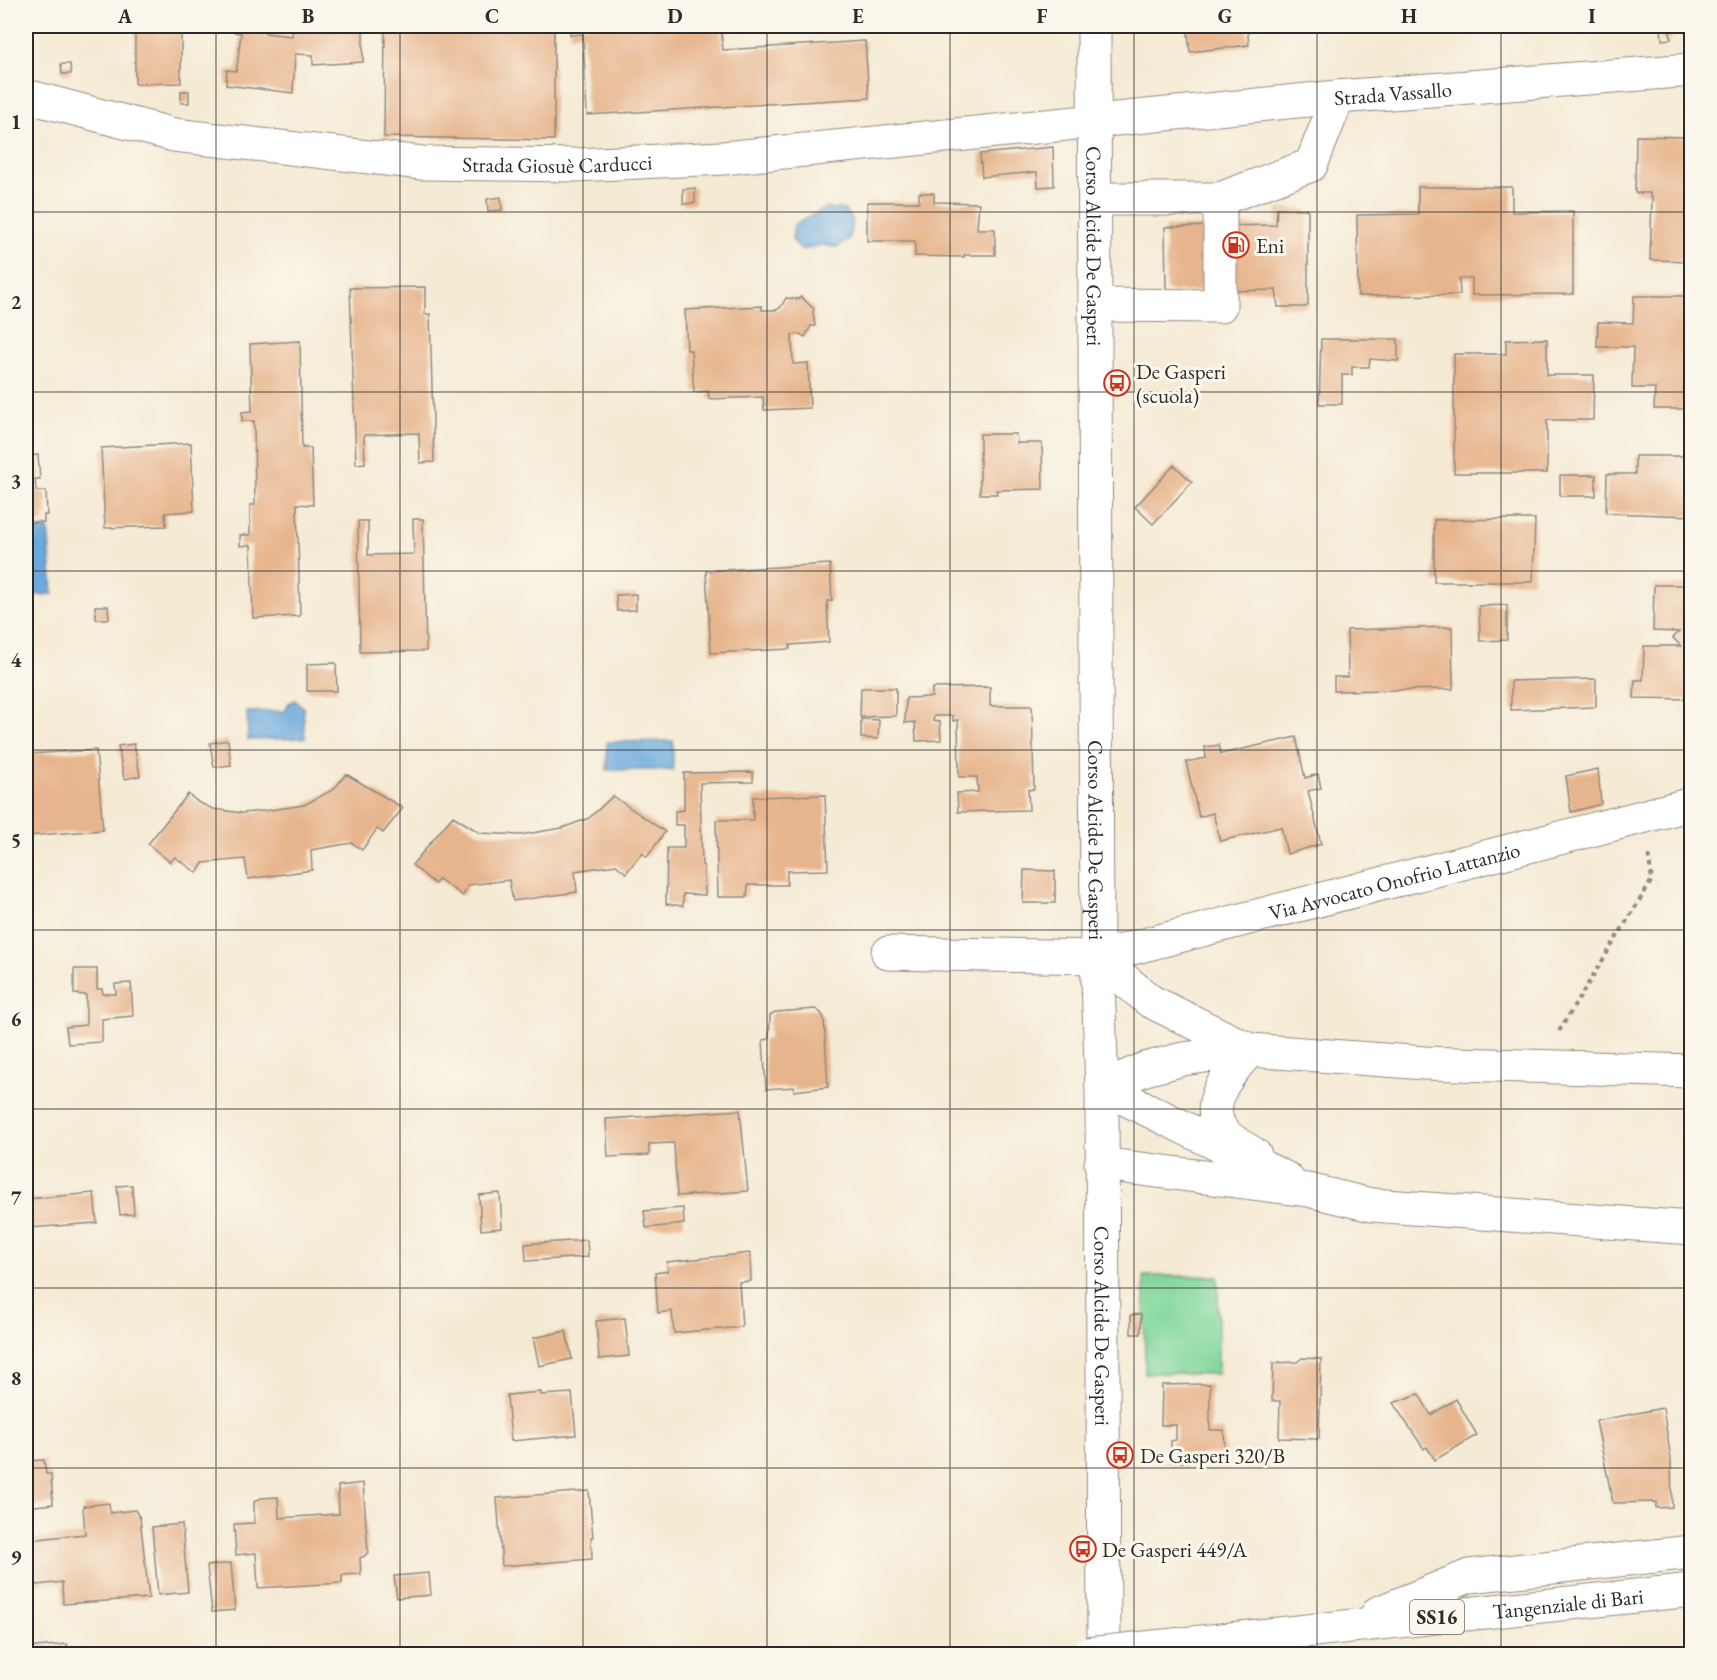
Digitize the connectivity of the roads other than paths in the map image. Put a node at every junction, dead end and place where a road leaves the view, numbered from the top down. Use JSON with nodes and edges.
{"nodes":[{"id":1,"x":1095,"y":26,"type":"edge"},
{"id":2,"x":1692,"y":70,"type":"edge"},
{"id":3,"x":26,"y":96,"type":"edge"},
{"id":4,"x":1338,"y":97,"type":"junction"},
{"id":5,"x":1094,"y":120,"type":"junction"},
{"id":6,"x":1095,"y":199,"type":"junction"},
{"id":7,"x":1220,"y":199,"type":"junction"},
{"id":8,"x":1095,"y":305,"type":"junction"},
{"id":9,"x":1692,"y":804,"type":"edge"},
{"id":10,"x":888,"y":953,"type":"dead end"},
{"id":11,"x":1097,"y":957,"type":"junction"},
{"id":12,"x":1250,"y":1050,"type":"junction"},
{"id":13,"x":1692,"y":1071,"type":"edge"},
{"id":14,"x":1102,"y":1087,"type":"junction"},
{"id":15,"x":1101,"y":1164,"type":"junction"},
{"id":16,"x":1308,"y":1190,"type":"junction"},
{"id":17,"x":1651,"y":1226,"type":"junction"},
{"id":18,"x":1692,"y":1228,"type":"edge"},
{"id":19,"x":1692,"y":1238,"type":"edge"},
{"id":20,"x":1692,"y":1552,"type":"edge"},
{"id":21,"x":1692,"y":1590,"type":"edge"},
{"id":22,"x":1341,"y":1627,"type":"junction"},
{"id":23,"x":1087,"y":1654,"type":"edge"},
{"id":24,"x":1104,"y":1654,"type":"edge"}],
"edges":[{"from":1,"to":5,"type":"main road","name":"Corso Alcide De Gasperi"},
{"from":2,"to":4,"type":"main road","name":"Strada Vassallo"},
{"from":3,"to":5,"type":"main road","name":"Strada Giosuè Carducci"},
{"from":4,"to":5,"type":"main road","name":"Strada Vassallo"},
{"from":4,"to":7,"type":"main road"},
{"from":5,"to":6,"type":"main road","name":"Corso Alcide De Gasperi"},
{"from":6,"to":7,"type":"main road"},
{"from":6,"to":8,"type":"main road","name":"Corso Alcide De Gasperi"},
{"from":7,"to":8,"type":"main road"},
{"from":8,"to":11,"type":"main road","name":"Corso Alcide De Gasperi"},
{"from":9,"to":11,"type":"main road","name":"Via Avvocato Onofrio Lattanzio"},
{"from":10,"to":11,"type":"main road","name":"Via Avvocato Onofrio Lattanzio"},
{"from":11,"to":12,"type":"main road"},
{"from":11,"to":14,"type":"main road","name":"Corso Alcide De Gasperi"},
{"from":12,"to":13,"type":"main road"},
{"from":12,"to":14,"type":"main road"},
{"from":12,"to":16,"type":"main road"},
{"from":14,"to":15,"type":"main road","name":"Corso Alcide De Gasperi"},
{"from":14,"to":16,"type":"main road"},
{"from":15,"to":16,"type":"main road"},
{"from":15,"to":24,"type":"main road","name":"Corso Alcide De Gasperi"},
{"from":16,"to":17,"type":"main road"},
{"from":17,"to":18,"type":"main road"},
{"from":17,"to":19,"type":"main road"},
{"from":20,"to":22,"type":"main road"},
{"from":21,"to":22,"type":"main road","name":"Tangenziale di Bari","number":"SS16"},
{"from":22,"to":23,"type":"main road","name":"Tangenziale di Bari","number":"SS16","bridge":true}]}
